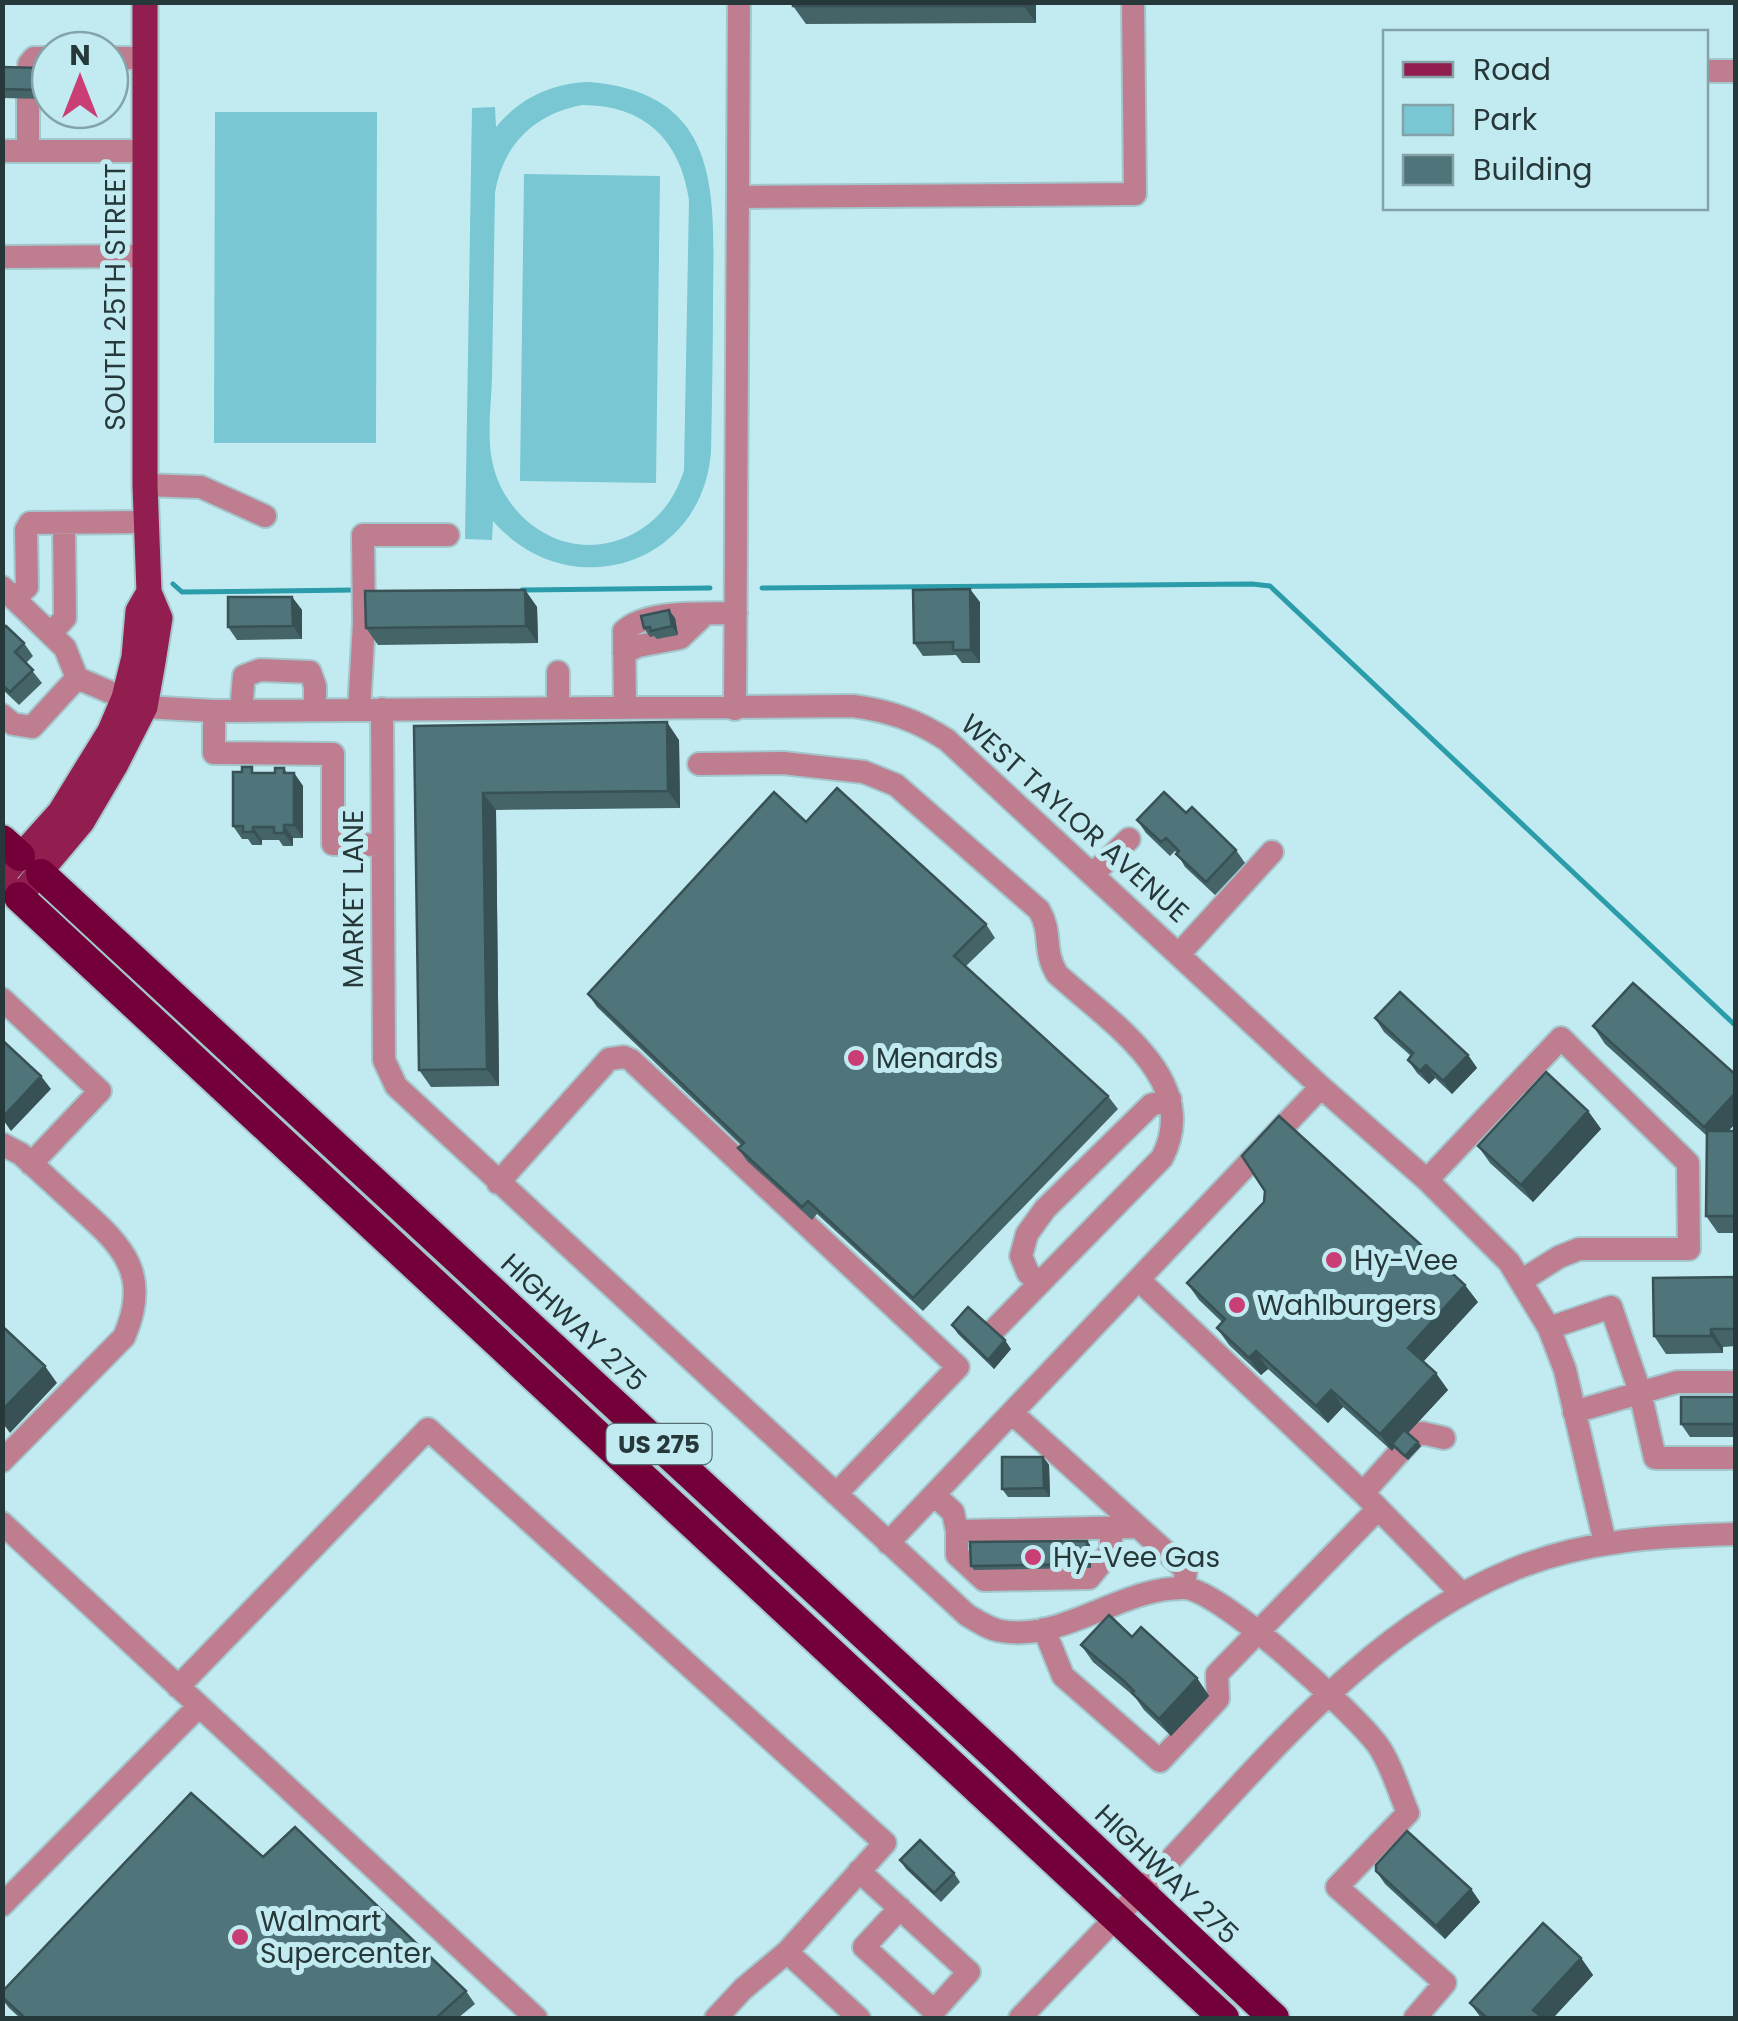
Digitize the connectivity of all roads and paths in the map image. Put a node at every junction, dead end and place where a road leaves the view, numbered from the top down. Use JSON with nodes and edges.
{"nodes":[{"id":1,"x":145,"y":2,"type":"edge"},
{"id":2,"x":739,"y":2,"type":"edge"},
{"id":3,"x":1132,"y":2,"type":"edge"},
{"id":4,"x":130,"y":58,"type":"edge"},
{"id":5,"x":145,"y":58,"type":"junction"},
{"id":6,"x":30,"y":62,"type":"edge"},
{"id":7,"x":1736,"y":70,"type":"edge"},
{"id":8,"x":1708,"y":71,"type":"edge"},
{"id":9,"x":28,"y":151,"type":"junction"},
{"id":10,"x":146,"y":151,"type":"junction"},
{"id":11,"x":2,"y":152,"type":"edge"},
{"id":12,"x":740,"y":197,"type":"junction"},
{"id":13,"x":145,"y":256,"type":"junction"},
{"id":14,"x":2,"y":257,"type":"edge"},
{"id":15,"x":145,"y":486,"type":"junction"},
{"id":16,"x":265,"y":516,"type":"dead end"},
{"id":17,"x":64,"y":522,"type":"junction"},
{"id":18,"x":146,"y":522,"type":"junction"},
{"id":19,"x":448,"y":535,"type":"dead end"},
{"id":20,"x":8,"y":593,"type":"edge"},
{"id":21,"x":736,"y":613,"type":"junction"},
{"id":22,"x":51,"y":634,"type":"junction"},
{"id":23,"x":558,"y":672,"type":"dead end"},
{"id":24,"x":77,"y":678,"type":"junction"},
{"id":25,"x":134,"y":702,"type":"junction"},
{"id":26,"x":558,"y":708,"type":"junction"},
{"id":27,"x":625,"y":708,"type":"junction"},
{"id":28,"x":371,"y":709,"type":"junction"},
{"id":29,"x":735,"y":709,"type":"junction"},
{"id":30,"x":315,"y":710,"type":"junction"},
{"id":31,"x":214,"y":711,"type":"junction"},
{"id":32,"x":241,"y":711,"type":"junction"},
{"id":33,"x":2,"y":715,"type":"edge"},
{"id":34,"x":698,"y":764,"type":"dead end"},
{"id":35,"x":1128,"y":838,"type":"dead end"},
{"id":36,"x":383,"y":845,"type":"junction"},
{"id":37,"x":1272,"y":852,"type":"dead end"},
{"id":38,"x":1093,"y":874,"type":"junction"},
{"id":39,"x":13,"y":877,"type":"edge"},
{"id":40,"x":1180,"y":954,"type":"junction"},
{"id":41,"x":2,"y":999,"type":"edge"},
{"id":42,"x":1321,"y":1087,"type":"junction"},
{"id":43,"x":1170,"y":1099,"type":"junction"},
{"id":44,"x":2,"y":1144,"type":"edge"},
{"id":45,"x":31,"y":1164,"type":"junction"},
{"id":46,"x":1427,"y":1180,"type":"junction"},
{"id":47,"x":498,"y":1183,"type":"junction"},
{"id":48,"x":1139,"y":1280,"type":"junction"},
{"id":49,"x":1521,"y":1282,"type":"junction"},
{"id":50,"x":1040,"y":1283,"type":"junction"},
{"id":51,"x":1550,"y":1328,"type":"junction"},
{"id":52,"x":992,"y":1332,"type":"edge"},
{"id":53,"x":974,"y":1349,"type":"edge"},
{"id":54,"x":958,"y":1367,"type":"junction"},
{"id":55,"x":1736,"y":1382,"type":"edge"},
{"id":56,"x":1640,"y":1392,"type":"junction"},
{"id":57,"x":1012,"y":1412,"type":"junction"},
{"id":58,"x":1574,"y":1412,"type":"junction"},
{"id":59,"x":1444,"y":1438,"type":"dead end"},
{"id":60,"x":1736,"y":1458,"type":"edge"},
{"id":61,"x":2,"y":1461,"type":"edge"},
{"id":62,"x":836,"y":1494,"type":"junction"},
{"id":63,"x":934,"y":1494,"type":"junction"},
{"id":64,"x":1371,"y":1501,"type":"junction"},
{"id":65,"x":2,"y":1523,"type":"edge"},
{"id":66,"x":1138,"y":1527,"type":"junction"},
{"id":67,"x":1111,"y":1528,"type":"junction"},
{"id":68,"x":957,"y":1531,"type":"junction"},
{"id":69,"x":1736,"y":1534,"type":"edge"},
{"id":70,"x":888,"y":1543,"type":"junction"},
{"id":71,"x":1605,"y":1543,"type":"junction"},
{"id":72,"x":1184,"y":1588,"type":"junction"},
{"id":73,"x":1462,"y":1594,"type":"junction"},
{"id":74,"x":1044,"y":1629,"type":"junction"},
{"id":75,"x":1258,"y":1634,"type":"junction"},
{"id":76,"x":178,"y":1687,"type":"junction"},
{"id":77,"x":1330,"y":1694,"type":"junction"},
{"id":78,"x":198,"y":1707,"type":"junction"},
{"id":79,"x":859,"y":1872,"type":"junction"},
{"id":80,"x":1140,"y":1892,"type":"junction"},
{"id":81,"x":2,"y":1904,"type":"edge"},
{"id":82,"x":900,"y":1908,"type":"junction"},
{"id":83,"x":1115,"y":1917,"type":"junction"},
{"id":84,"x":787,"y":1952,"type":"junction"},
{"id":85,"x":536,"y":2018,"type":"edge"},
{"id":86,"x":716,"y":2018,"type":"edge"},
{"id":87,"x":859,"y":2018,"type":"edge"},
{"id":88,"x":1020,"y":2018,"type":"edge"},
{"id":89,"x":1224,"y":2018,"type":"edge"},
{"id":90,"x":1274,"y":2018,"type":"edge"},
{"id":91,"x":1415,"y":2018,"type":"edge"}],
"edges":[{"from":1,"to":5,"type":"main road","name":"SOUTH 25TH STREET"},
{"from":2,"to":12,"type":"street"},
{"from":3,"to":12,"type":"street"},
{"from":4,"to":5,"type":"street"},
{"from":5,"to":10,"type":"main road","name":"SOUTH 25TH STREET"},
{"from":6,"to":9,"type":"street"},
{"from":7,"to":8,"type":"street"},
{"from":9,"to":10,"type":"street"},
{"from":9,"to":11,"type":"street"},
{"from":10,"to":13,"type":"main road","name":"SOUTH 25TH STREET"},
{"from":12,"to":21,"type":"street"},
{"from":13,"to":14,"type":"street"},
{"from":13,"to":15,"type":"main road","name":"SOUTH 25TH STREET"},
{"from":15,"to":16,"type":"street"},
{"from":15,"to":18,"type":"main road","name":"SOUTH 25TH STREET"},
{"from":17,"to":18,"type":"street"},
{"from":17,"to":20,"type":"street"},
{"from":17,"to":22,"type":"street"},
{"from":18,"to":25,"type":"main road","name":"SOUTH 25TH STREET"},
{"from":19,"to":28,"type":"street","name":"MARKET LANE"},
{"from":20,"to":22,"type":"street"},
{"from":21,"to":27,"type":"street"},
{"from":21,"to":29,"type":"street"},
{"from":22,"to":24,"type":"street"},
{"from":23,"to":26,"type":"street"},
{"from":24,"to":25,"type":"street","name":"WEST TAYLOR AVENUE"},
{"from":24,"to":33,"type":"street"},
{"from":25,"to":31,"type":"street","name":"WEST TAYLOR AVENUE"},
{"from":25,"to":39,"type":"main road","name":"SOUTH 25TH STREET"},
{"from":26,"to":27,"type":"street","name":"WEST TAYLOR AVENUE"},
{"from":26,"to":28,"type":"street","name":"WEST TAYLOR AVENUE"},
{"from":27,"to":29,"type":"street","name":"WEST TAYLOR AVENUE"},
{"from":28,"to":30,"type":"street","name":"WEST TAYLOR AVENUE"},
{"from":28,"to":36,"type":"street","name":"MARKET LANE"},
{"from":29,"to":38,"type":"street","name":"WEST TAYLOR AVENUE"},
{"from":30,"to":32,"type":"street","name":"WEST TAYLOR AVENUE"},
{"from":30,"to":32,"type":"street"},
{"from":31,"to":32,"type":"street","name":"WEST TAYLOR AVENUE"},
{"from":31,"to":36,"type":"street"},
{"from":34,"to":43,"type":"street"},
{"from":35,"to":38,"type":"street"},
{"from":36,"to":47,"type":"street","name":"MARKET LANE"},
{"from":37,"to":40,"type":"street"},
{"from":38,"to":40,"type":"street","name":"WEST TAYLOR AVENUE"},
{"from":39,"to":80,"type":"highway","name":"HIGHWAY 275","number":"US 275"},
{"from":39,"to":83,"type":"highway","number":"US 275"},
{"from":40,"to":42,"type":"street","name":"WEST TAYLOR AVENUE"},
{"from":41,"to":45,"type":"street"},
{"from":42,"to":46,"type":"street","name":"WEST TAYLOR AVENUE"},
{"from":42,"to":48,"type":"street"},
{"from":43,"to":50,"type":"street"},
{"from":43,"to":50,"type":"street"},
{"from":44,"to":45,"type":"street"},
{"from":45,"to":61,"type":"street"},
{"from":46,"to":49,"type":"street","name":"WEST TAYLOR AVENUE"},
{"from":46,"to":49,"type":"street"},
{"from":47,"to":54,"type":"street"},
{"from":47,"to":62,"type":"street"},
{"from":48,"to":57,"type":"street"},
{"from":48,"to":64,"type":"street"},
{"from":49,"to":51,"type":"street","name":"WEST TAYLOR AVENUE"},
{"from":50,"to":52,"type":"street"},
{"from":51,"to":56,"type":"street"},
{"from":51,"to":58,"type":"street","name":"WEST TAYLOR AVENUE"},
{"from":53,"to":54,"type":"street"},
{"from":54,"to":62,"type":"street"},
{"from":55,"to":56,"type":"street"},
{"from":56,"to":58,"type":"street"},
{"from":56,"to":60,"type":"street"},
{"from":57,"to":63,"type":"street"},
{"from":57,"to":66,"type":"street"},
{"from":58,"to":71,"type":"street","name":"WEST TAYLOR AVENUE"},
{"from":59,"to":64,"type":"street"},
{"from":62,"to":70,"type":"street"},
{"from":63,"to":68,"type":"street"},
{"from":63,"to":70,"type":"street"},
{"from":64,"to":73,"type":"street"},
{"from":64,"to":75,"type":"street"},
{"from":65,"to":76,"type":"street"},
{"from":66,"to":67,"type":"street"},
{"from":66,"to":72,"type":"street"},
{"from":67,"to":68,"type":"street"},
{"from":67,"to":68,"type":"street"},
{"from":69,"to":71,"type":"street"},
{"from":70,"to":74,"type":"street"},
{"from":71,"to":73,"type":"street"},
{"from":72,"to":74,"type":"street"},
{"from":72,"to":75,"type":"street"},
{"from":73,"to":77,"type":"street"},
{"from":74,"to":75,"type":"street"},
{"from":75,"to":77,"type":"street"},
{"from":76,"to":78,"type":"street"},
{"from":76,"to":79,"type":"street"},
{"from":77,"to":80,"type":"street"},
{"from":77,"to":91,"type":"street"},
{"from":78,"to":81,"type":"street"},
{"from":78,"to":85,"type":"street"},
{"from":79,"to":82,"type":"street"},
{"from":79,"to":84,"type":"street"},
{"from":80,"to":83,"type":"street"},
{"from":80,"to":90,"type":"highway","name":"HIGHWAY 275","number":"US 275"},
{"from":82,"to":82,"type":"street"},
{"from":83,"to":88,"type":"street"},
{"from":83,"to":89,"type":"highway","number":"US 275"},
{"from":84,"to":86,"type":"street"},
{"from":84,"to":87,"type":"street"}]}
